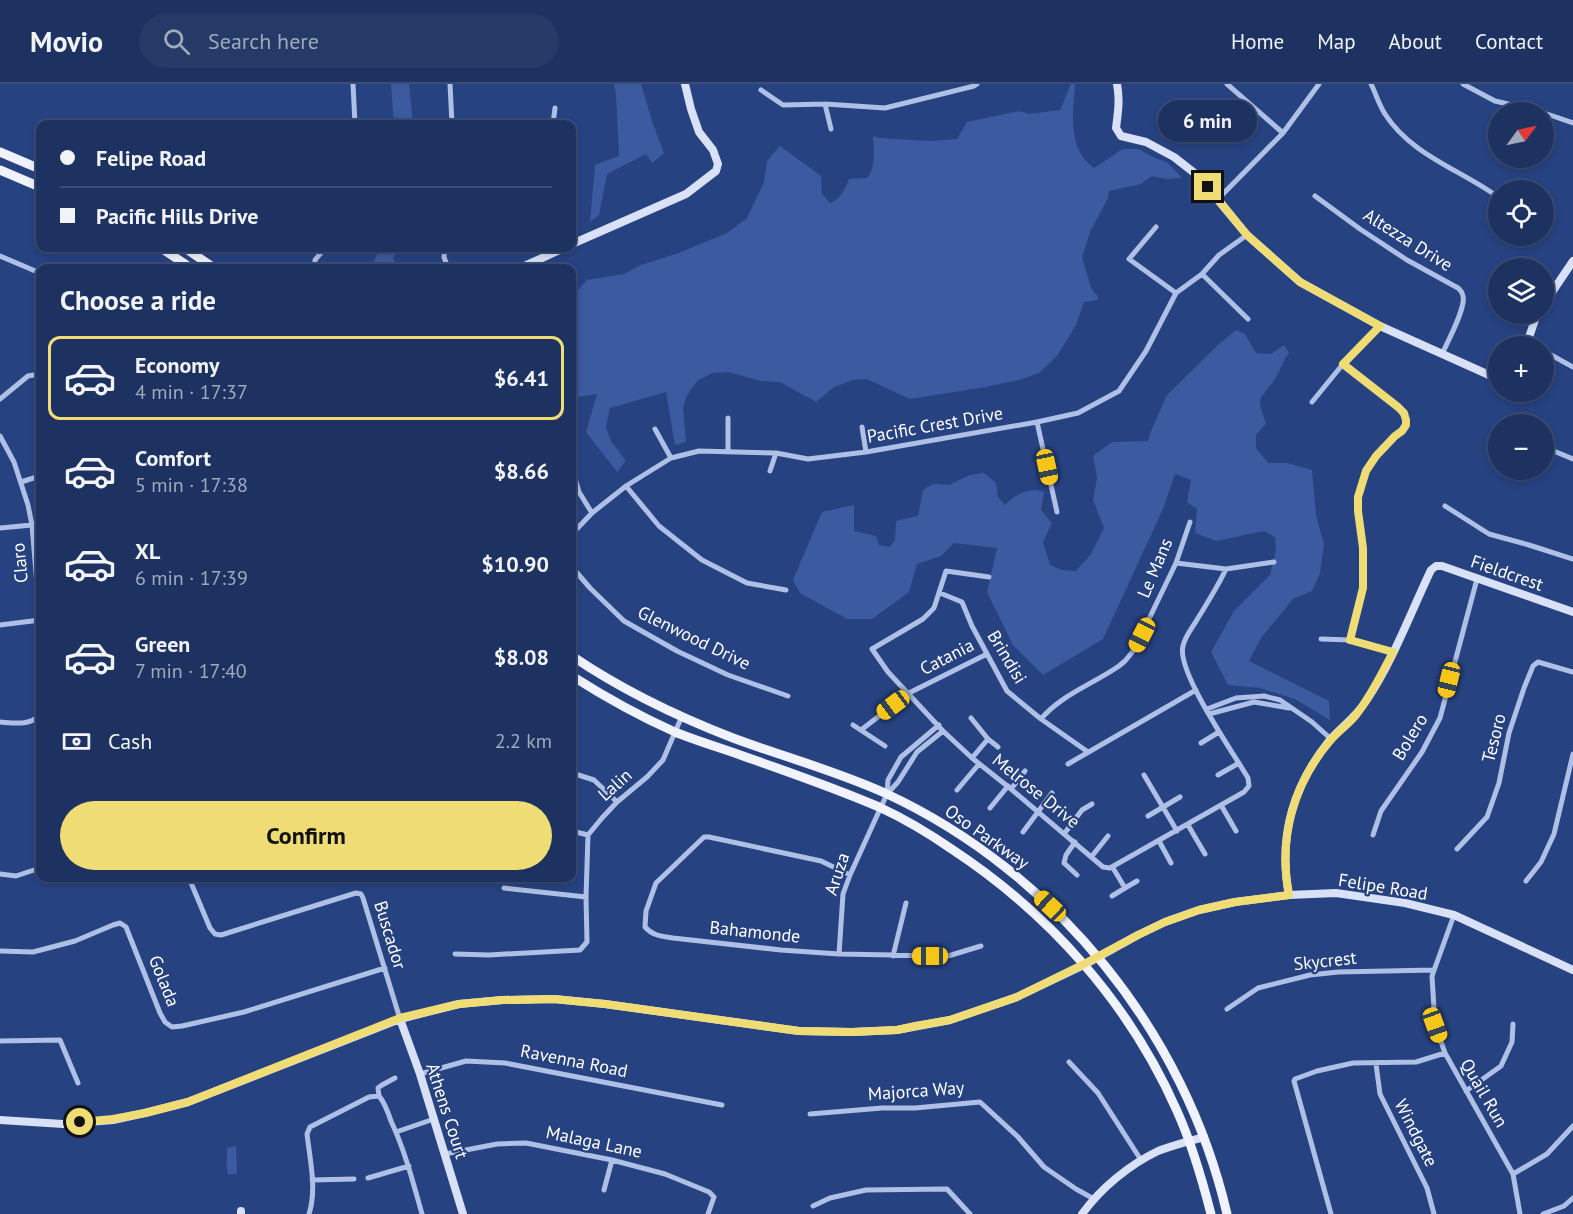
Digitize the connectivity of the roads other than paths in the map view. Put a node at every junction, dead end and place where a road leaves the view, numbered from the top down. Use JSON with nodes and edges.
{"nodes":[{"id":1,"x":353,"y":84,"type":"edge"},
{"id":2,"x":450,"y":84,"type":"edge"},
{"id":3,"x":685,"y":84,"type":"edge"},
{"id":4,"x":977,"y":84,"type":"edge"},
{"id":5,"x":1117,"y":84,"type":"edge"},
{"id":6,"x":1227,"y":84,"type":"edge"},
{"id":7,"x":1319,"y":84,"type":"edge"},
{"id":8,"x":1371,"y":84,"type":"edge"},
{"id":9,"x":1463,"y":84,"type":"edge"},
{"id":10,"x":761,"y":90,"type":"dead end"},
{"id":11,"x":1499,"y":102,"type":"edge"},
{"id":12,"x":825,"y":104,"type":"junction"},
{"id":13,"x":555,"y":108,"type":"dead end"},
{"id":14,"x":1554,"y":117,"type":"edge"},
{"id":15,"x":355,"y":120,"type":"edge"},
{"id":16,"x":452,"y":120,"type":"edge"},
{"id":17,"x":554,"y":120,"type":"edge"},
{"id":18,"x":1573,"y":123,"type":"edge"},
{"id":19,"x":831,"y":129,"type":"dead end"},
{"id":20,"x":1283,"y":133,"type":"junction"},
{"id":21,"x":0,"y":152,"type":"edge"},
{"id":22,"x":36,"y":167,"type":"edge"},
{"id":23,"x":0,"y":170,"type":"edge"},
{"id":24,"x":36,"y":185,"type":"edge"},
{"id":25,"x":1488,"y":190,"type":"edge"},
{"id":26,"x":1315,"y":196,"type":"dead end"},
{"id":27,"x":1218,"y":199,"type":"junction"},
{"id":28,"x":1156,"y":227,"type":"dead end"},
{"id":29,"x":1247,"y":235,"type":"junction"},
{"id":30,"x":576,"y":242,"type":"edge"},
{"id":31,"x":167,"y":252,"type":"edge"},
{"id":32,"x":191,"y":252,"type":"edge"},
{"id":33,"x":547,"y":252,"type":"edge"},
{"id":34,"x":0,"y":256,"type":"edge"},
{"id":35,"x":185,"y":264,"type":"edge"},
{"id":36,"x":208,"y":264,"type":"edge"},
{"id":37,"x":527,"y":264,"type":"edge"},
{"id":38,"x":1572,"y":264,"type":"edge"},
{"id":39,"x":36,"y":271,"type":"edge"},
{"id":40,"x":1202,"y":274,"type":"junction"},
{"id":41,"x":1554,"y":290,"type":"edge"},
{"id":42,"x":1176,"y":293,"type":"junction"},
{"id":43,"x":1248,"y":319,"type":"dead end"},
{"id":44,"x":1380,"y":326,"type":"junction"},
{"id":45,"x":1442,"y":354,"type":"junction"},
{"id":46,"x":1554,"y":357,"type":"edge"},
{"id":47,"x":1343,"y":364,"type":"junction"},
{"id":48,"x":1573,"y":367,"type":"edge"},
{"id":49,"x":36,"y":375,"type":"edge"},
{"id":50,"x":1488,"y":375,"type":"edge"},
{"id":51,"x":0,"y":399,"type":"edge"},
{"id":52,"x":1312,"y":402,"type":"dead end"},
{"id":53,"x":728,"y":418,"type":"dead end"},
{"id":54,"x":1037,"y":422,"type":"junction"},
{"id":55,"x":862,"y":427,"type":"dead end"},
{"id":56,"x":655,"y":429,"type":"dead end"},
{"id":57,"x":0,"y":436,"type":"edge"},
{"id":58,"x":1554,"y":451,"type":"edge"},
{"id":59,"x":728,"y":452,"type":"junction"},
{"id":60,"x":776,"y":453,"type":"junction"},
{"id":61,"x":866,"y":453,"type":"junction"},
{"id":62,"x":671,"y":458,"type":"junction"},
{"id":63,"x":1573,"y":459,"type":"edge"},
{"id":64,"x":771,"y":471,"type":"dead end"},
{"id":65,"x":36,"y":477,"type":"edge"},
{"id":66,"x":21,"y":482,"type":"junction"},
{"id":67,"x":576,"y":482,"type":"edge"},
{"id":68,"x":626,"y":486,"type":"junction"},
{"id":69,"x":1445,"y":506,"type":"dead end"},
{"id":70,"x":1057,"y":512,"type":"dead end"},
{"id":71,"x":592,"y":513,"type":"junction"},
{"id":72,"x":1190,"y":522,"type":"dead end"},
{"id":73,"x":32,"y":525,"type":"junction"},
{"id":74,"x":0,"y":528,"type":"edge"},
{"id":75,"x":576,"y":530,"type":"edge"},
{"id":76,"x":36,"y":557,"type":"edge"},
{"id":77,"x":1573,"y":559,"type":"edge"},
{"id":78,"x":1274,"y":562,"type":"dead end"},
{"id":79,"x":1176,"y":563,"type":"junction"},
{"id":80,"x":1227,"y":569,"type":"junction"},
{"id":81,"x":576,"y":572,"type":"edge"},
{"id":82,"x":989,"y":577,"type":"dead end"},
{"id":83,"x":1477,"y":579,"type":"junction"},
{"id":84,"x":786,"y":590,"type":"dead end"},
{"id":85,"x":940,"y":593,"type":"junction"},
{"id":86,"x":1573,"y":612,"type":"edge"},
{"id":87,"x":36,"y":621,"type":"edge"},
{"id":88,"x":0,"y":625,"type":"edge"},
{"id":89,"x":1321,"y":639,"type":"dead end"},
{"id":90,"x":1350,"y":640,"type":"junction"},
{"id":91,"x":1393,"y":652,"type":"junction"},
{"id":92,"x":987,"y":654,"type":"junction"},
{"id":93,"x":576,"y":659,"type":"edge"},
{"id":94,"x":1573,"y":672,"type":"edge"},
{"id":95,"x":576,"y":678,"type":"edge"},
{"id":96,"x":1196,"y":690,"type":"junction"},
{"id":97,"x":909,"y":693,"type":"junction"},
{"id":98,"x":788,"y":696,"type":"dead end"},
{"id":99,"x":1208,"y":711,"type":"junction"},
{"id":100,"x":682,"y":716,"type":"junction"},
{"id":101,"x":36,"y":718,"type":"edge"},
{"id":102,"x":971,"y":718,"type":"dead end"},
{"id":103,"x":1041,"y":719,"type":"junction"},
{"id":104,"x":0,"y":722,"type":"edge"},
{"id":105,"x":853,"y":725,"type":"dead end"},
{"id":106,"x":939,"y":725,"type":"junction"},
{"id":107,"x":861,"y":730,"type":"junction"},
{"id":108,"x":943,"y":731,"type":"junction"},
{"id":109,"x":675,"y":732,"type":"junction"},
{"id":110,"x":1219,"y":732,"type":"junction"},
{"id":111,"x":988,"y":739,"type":"junction"},
{"id":112,"x":1331,"y":739,"type":"junction"},
{"id":113,"x":1201,"y":743,"type":"dead end"},
{"id":114,"x":885,"y":746,"type":"dead end"},
{"id":115,"x":998,"y":747,"type":"dead end"},
{"id":116,"x":908,"y":752,"type":"junction"},
{"id":117,"x":1088,"y":752,"type":"junction"},
{"id":118,"x":1573,"y":754,"type":"edge"},
{"id":119,"x":914,"y":757,"type":"junction"},
{"id":120,"x":972,"y":758,"type":"junction"},
{"id":121,"x":1239,"y":763,"type":"junction"},
{"id":122,"x":979,"y":764,"type":"junction"},
{"id":123,"x":1068,"y":764,"type":"dead end"},
{"id":124,"x":1025,"y":771,"type":"dead end"},
{"id":125,"x":576,"y":774,"type":"edge"},
{"id":126,"x":1144,"y":775,"type":"dead end"},
{"id":127,"x":1218,"y":775,"type":"dead end"},
{"id":128,"x":1009,"y":788,"type":"junction"},
{"id":129,"x":957,"y":790,"type":"dead end"},
{"id":130,"x":1052,"y":793,"type":"dead end"},
{"id":131,"x":887,"y":794,"type":"junction"},
{"id":132,"x":1180,"y":797,"type":"dead end"},
{"id":133,"x":618,"y":802,"type":"junction"},
{"id":134,"x":1092,"y":804,"type":"dead end"},
{"id":135,"x":1221,"y":805,"type":"junction"},
{"id":136,"x":1164,"y":807,"type":"junction"},
{"id":137,"x":881,"y":808,"type":"junction"},
{"id":138,"x":990,"y":808,"type":"dead end"},
{"id":139,"x":1037,"y":812,"type":"junction"},
{"id":140,"x":1148,"y":816,"type":"dead end"},
{"id":141,"x":1188,"y":825,"type":"junction"},
{"id":142,"x":1177,"y":831,"type":"junction"},
{"id":143,"x":1236,"y":831,"type":"dead end"},
{"id":144,"x":576,"y":832,"type":"edge"},
{"id":145,"x":1023,"y":832,"type":"dead end"},
{"id":146,"x":1064,"y":834,"type":"junction"},
{"id":147,"x":588,"y":835,"type":"junction"},
{"id":148,"x":1373,"y":835,"type":"dead end"},
{"id":149,"x":1108,"y":836,"type":"dead end"},
{"id":150,"x":1159,"y":841,"type":"junction"},
{"id":151,"x":1075,"y":842,"type":"junction"},
{"id":152,"x":1457,"y":849,"type":"dead end"},
{"id":153,"x":1205,"y":854,"type":"dead end"},
{"id":154,"x":1092,"y":856,"type":"junction"},
{"id":155,"x":1171,"y":863,"type":"dead end"},
{"id":156,"x":1113,"y":868,"type":"junction"},
{"id":157,"x":36,"y":869,"type":"edge"},
{"id":158,"x":0,"y":874,"type":"edge"},
{"id":159,"x":850,"y":875,"type":"junction"},
{"id":160,"x":1077,"y":875,"type":"dead end"},
{"id":161,"x":1137,"y":881,"type":"dead end"},
{"id":162,"x":1526,"y":881,"type":"dead end"},
{"id":163,"x":191,"y":882,"type":"edge"},
{"id":164,"x":504,"y":888,"type":"dead end"},
{"id":165,"x":1125,"y":888,"type":"junction"},
{"id":166,"x":1289,"y":895,"type":"junction"},
{"id":167,"x":1112,"y":896,"type":"dead end"},
{"id":168,"x":586,"y":897,"type":"junction"},
{"id":169,"x":906,"y":903,"type":"dead end"},
{"id":170,"x":1454,"y":915,"type":"junction"},
{"id":171,"x":981,"y":946,"type":"dead end"},
{"id":172,"x":0,"y":951,"type":"edge"},
{"id":173,"x":455,"y":954,"type":"dead end"},
{"id":174,"x":839,"y":954,"type":"junction"},
{"id":175,"x":893,"y":956,"type":"junction"},
{"id":176,"x":1098,"y":956,"type":"junction"},
{"id":177,"x":1084,"y":964,"type":"junction"},
{"id":178,"x":385,"y":968,"type":"junction"},
{"id":179,"x":1434,"y":970,"type":"junction"},
{"id":180,"x":1573,"y":970,"type":"edge"},
{"id":181,"x":1227,"y":1009,"type":"dead end"},
{"id":182,"x":400,"y":1018,"type":"junction"},
{"id":183,"x":1513,"y":1024,"type":"dead end"},
{"id":184,"x":0,"y":1041,"type":"edge"},
{"id":185,"x":1445,"y":1053,"type":"junction"},
{"id":186,"x":1070,"y":1062,"type":"dead end"},
{"id":187,"x":1376,"y":1064,"type":"junction"},
{"id":188,"x":420,"y":1074,"type":"junction"},
{"id":189,"x":395,"y":1077,"type":"dead end"},
{"id":190,"x":78,"y":1083,"type":"dead end"},
{"id":191,"x":1466,"y":1091,"type":"junction"},
{"id":192,"x":378,"y":1096,"type":"junction"},
{"id":193,"x":722,"y":1105,"type":"dead end"},
{"id":194,"x":810,"y":1114,"type":"dead end"},
{"id":195,"x":434,"y":1119,"type":"junction"},
{"id":196,"x":0,"y":1120,"type":"edge"},
{"id":197,"x":1573,"y":1126,"type":"edge"},
{"id":198,"x":396,"y":1132,"type":"junction"},
{"id":199,"x":1204,"y":1137,"type":"junction"},
{"id":200,"x":1189,"y":1141,"type":"junction"},
{"id":201,"x":446,"y":1154,"type":"junction"},
{"id":202,"x":612,"y":1160,"type":"junction"},
{"id":203,"x":1141,"y":1160,"type":"junction"},
{"id":204,"x":409,"y":1166,"type":"junction"},
{"id":205,"x":1513,"y":1174,"type":"junction"},
{"id":206,"x":368,"y":1178,"type":"dead end"},
{"id":207,"x":354,"y":1179,"type":"dead end"},
{"id":208,"x":312,"y":1180,"type":"junction"},
{"id":209,"x":603,"y":1190,"type":"dead end"},
{"id":210,"x":1573,"y":1198,"type":"edge"},
{"id":211,"x":1094,"y":1199,"type":"junction"},
{"id":212,"x":813,"y":1206,"type":"dead end"},
{"id":213,"x":309,"y":1214,"type":"edge"},
{"id":214,"x":422,"y":1214,"type":"edge"},
{"id":215,"x":463,"y":1214,"type":"edge"},
{"id":216,"x":708,"y":1214,"type":"edge"},
{"id":217,"x":970,"y":1214,"type":"edge"},
{"id":218,"x":1082,"y":1214,"type":"edge"},
{"id":219,"x":1211,"y":1214,"type":"edge"},
{"id":220,"x":1227,"y":1214,"type":"edge"},
{"id":221,"x":1330,"y":1214,"type":"edge"},
{"id":222,"x":1434,"y":1214,"type":"edge"},
{"id":223,"x":1520,"y":1214,"type":"edge"},
{"id":224,"x":1543,"y":1214,"type":"edge"}],
"edges":[{"from":1,"to":15,"type":"street"},
{"from":2,"to":16,"type":"street"},
{"from":3,"to":30,"type":"street"},
{"from":4,"to":12,"type":"street"},
{"from":5,"to":27,"type":"street"},
{"from":6,"to":20,"type":"street"},
{"from":7,"to":20,"type":"street"},
{"from":8,"to":25,"type":"street"},
{"from":9,"to":11,"type":"street"},
{"from":10,"to":12,"type":"street"},
{"from":12,"to":19,"type":"street"},
{"from":13,"to":17,"type":"street"},
{"from":14,"to":18,"type":"street"},
{"from":20,"to":27,"type":"street"},
{"from":21,"to":22,"type":"main road"},
{"from":23,"to":24,"type":"main road"},
{"from":26,"to":45,"type":"street","name":"Altezza Drive"},
{"from":27,"to":29,"type":"street"},
{"from":28,"to":42,"type":"street"},
{"from":29,"to":40,"type":"street","name":"Pacific Crest Drive"},
{"from":29,"to":44,"type":"street"},
{"from":31,"to":35,"type":"main road"},
{"from":32,"to":36,"type":"main road"},
{"from":33,"to":37,"type":"street"},
{"from":34,"to":39,"type":"street"},
{"from":38,"to":41,"type":"street"},
{"from":40,"to":42,"type":"street","name":"Pacific Crest Drive"},
{"from":40,"to":43,"type":"street"},
{"from":42,"to":54,"type":"street","name":"Pacific Crest Drive"},
{"from":44,"to":45,"type":"street"},
{"from":44,"to":47,"type":"street"},
{"from":45,"to":50,"type":"street"},
{"from":46,"to":48,"type":"street"},
{"from":47,"to":52,"type":"street"},
{"from":47,"to":90,"type":"street"},
{"from":49,"to":51,"type":"street"},
{"from":53,"to":59,"type":"street"},
{"from":54,"to":61,"type":"street","name":"Pacific Crest Drive"},
{"from":54,"to":70,"type":"street"},
{"from":55,"to":61,"type":"street"},
{"from":56,"to":62,"type":"street"},
{"from":57,"to":66,"type":"street","name":"Claro"},
{"from":58,"to":63,"type":"street"},
{"from":59,"to":60,"type":"street","name":"Pacific Crest Drive"},
{"from":59,"to":62,"type":"street","name":"Pacific Crest Drive"},
{"from":60,"to":61,"type":"street","name":"Pacific Crest Drive"},
{"from":60,"to":64,"type":"street"},
{"from":62,"to":68,"type":"street","name":"Pacific Crest Drive"},
{"from":65,"to":66,"type":"street"},
{"from":66,"to":73,"type":"street","name":"Claro"},
{"from":67,"to":71,"type":"street"},
{"from":68,"to":71,"type":"street","name":"Pacific Crest Drive"},
{"from":68,"to":84,"type":"street"},
{"from":69,"to":77,"type":"street"},
{"from":71,"to":75,"type":"street","name":"Pacific Crest Drive"},
{"from":72,"to":79,"type":"street","name":"Le Mans"},
{"from":73,"to":74,"type":"street"},
{"from":73,"to":76,"type":"street","name":"Claro"},
{"from":78,"to":80,"type":"street"},
{"from":79,"to":80,"type":"street"},
{"from":79,"to":103,"type":"street","name":"Le Mans"},
{"from":80,"to":96,"type":"street"},
{"from":81,"to":98,"type":"street","name":"Glenwood Drive"},
{"from":82,"to":85,"type":"street"},
{"from":83,"to":86,"type":"street","name":"Fieldcrest"},
{"from":83,"to":91,"type":"street","name":"Fieldcrest"},
{"from":83,"to":148,"type":"street","name":"Bolero"},
{"from":85,"to":92,"type":"street","name":"Brindisi"},
{"from":85,"to":97,"type":"street","name":"Melrose Drive"},
{"from":87,"to":88,"type":"street"},
{"from":89,"to":90,"type":"street"},
{"from":90,"to":91,"type":"street"},
{"from":91,"to":112,"type":"street"},
{"from":92,"to":97,"type":"street","name":"Catania"},
{"from":92,"to":103,"type":"street","name":"Brindisi"},
{"from":93,"to":100,"type":"main road","name":"Oso Parkway"},
{"from":94,"to":152,"type":"street","name":"Tesoro"},
{"from":95,"to":109,"type":"main road","name":"Oso Parkway"},
{"from":96,"to":99,"type":"street"},
{"from":96,"to":117,"type":"street"},
{"from":97,"to":106,"type":"street","name":"Melrose Drive"},
{"from":97,"to":107,"type":"street","name":"Catania"},
{"from":99,"to":110,"type":"street"},
{"from":99,"to":112,"type":"street"},
{"from":100,"to":109,"type":"street","name":"Lalin"},
{"from":100,"to":131,"type":"main road","name":"Oso Parkway"},
{"from":101,"to":104,"type":"street"},
{"from":102,"to":111,"type":"street"},
{"from":103,"to":117,"type":"street","name":"Brindisi"},
{"from":105,"to":107,"type":"street"},
{"from":106,"to":108,"type":"street","name":"Melrose Drive"},
{"from":106,"to":116,"type":"street"},
{"from":107,"to":114,"type":"street"},
{"from":108,"to":119,"type":"street"},
{"from":108,"to":120,"type":"street","name":"Melrose Drive"},
{"from":109,"to":133,"type":"street","name":"Lalin"},
{"from":109,"to":137,"type":"main road","name":"Oso Parkway"},
{"from":110,"to":113,"type":"street"},
{"from":110,"to":121,"type":"street"},
{"from":111,"to":115,"type":"street"},
{"from":111,"to":120,"type":"street"},
{"from":112,"to":166,"type":"street"},
{"from":116,"to":119,"type":"street"},
{"from":116,"to":131,"type":"street"},
{"from":117,"to":123,"type":"street"},
{"from":118,"to":162,"type":"street"},
{"from":119,"to":131,"type":"street"},
{"from":120,"to":122,"type":"street","name":"Melrose Drive"},
{"from":121,"to":127,"type":"street"},
{"from":121,"to":135,"type":"street"},
{"from":122,"to":128,"type":"street","name":"Melrose Drive"},
{"from":122,"to":129,"type":"street"},
{"from":124,"to":128,"type":"street"},
{"from":125,"to":133,"type":"street"},
{"from":126,"to":136,"type":"street"},
{"from":128,"to":138,"type":"street"},
{"from":128,"to":139,"type":"street","name":"Melrose Drive"},
{"from":130,"to":139,"type":"street"},
{"from":131,"to":137,"type":"street","name":"Aruza"},
{"from":131,"to":176,"type":"main road","name":"Oso Parkway"},
{"from":132,"to":136,"type":"street"},
{"from":133,"to":147,"type":"street","name":"Lalin"},
{"from":134,"to":146,"type":"street"},
{"from":135,"to":141,"type":"street"},
{"from":135,"to":143,"type":"street"},
{"from":136,"to":140,"type":"street"},
{"from":136,"to":142,"type":"street"},
{"from":137,"to":159,"type":"street","name":"Aruza"},
{"from":137,"to":177,"type":"main road","name":"Oso Parkway"},
{"from":139,"to":145,"type":"street"},
{"from":139,"to":146,"type":"street","name":"Melrose Drive"},
{"from":141,"to":142,"type":"street"},
{"from":141,"to":153,"type":"street"},
{"from":142,"to":150,"type":"street"},
{"from":144,"to":147,"type":"street"},
{"from":146,"to":151,"type":"street","name":"Melrose Drive"},
{"from":147,"to":168,"type":"street"},
{"from":149,"to":154,"type":"street"},
{"from":150,"to":155,"type":"street"},
{"from":150,"to":156,"type":"street"},
{"from":151,"to":154,"type":"street","name":"Melrose Drive"},
{"from":151,"to":160,"type":"street"},
{"from":154,"to":156,"type":"street","name":"Melrose Drive"},
{"from":156,"to":165,"type":"street","name":"Melrose Drive"},
{"from":157,"to":158,"type":"street"},
{"from":159,"to":174,"type":"street","name":"Aruza"},
{"from":159,"to":174,"type":"street","name":"Bahamonde"},
{"from":161,"to":165,"type":"street"},
{"from":163,"to":178,"type":"street","name":"Buscador"},
{"from":164,"to":168,"type":"street"},
{"from":165,"to":167,"type":"street"},
{"from":166,"to":170,"type":"street","name":"Felipe Road"},
{"from":166,"to":176,"type":"street","name":"Felipe Road"},
{"from":168,"to":173,"type":"street"},
{"from":169,"to":175,"type":"street"},
{"from":170,"to":179,"type":"street","name":"Quail Run"},
{"from":170,"to":180,"type":"street","name":"Felipe Road"},
{"from":171,"to":175,"type":"street","name":"Bahamonde"},
{"from":172,"to":178,"type":"street","name":"Golada"},
{"from":174,"to":175,"type":"street","name":"Bahamonde"},
{"from":176,"to":177,"type":"street","name":"Felipe Road"},
{"from":176,"to":199,"type":"main road","name":"Oso Parkway"},
{"from":177,"to":182,"type":"street","name":"Felipe Road"},
{"from":177,"to":200,"type":"main road","name":"Oso Parkway"},
{"from":178,"to":182,"type":"street","name":"Buscador"},
{"from":179,"to":181,"type":"street","name":"Skycrest"},
{"from":179,"to":185,"type":"street","name":"Quail Run"},
{"from":182,"to":188,"type":"street","name":"Athens Court"},
{"from":182,"to":196,"type":"street","name":"Felipe Road"},
{"from":183,"to":191,"type":"street"},
{"from":184,"to":190,"type":"street"},
{"from":185,"to":187,"type":"street"},
{"from":185,"to":191,"type":"street","name":"Quail Run"},
{"from":186,"to":203,"type":"street"},
{"from":187,"to":221,"type":"street"},
{"from":187,"to":222,"type":"street","name":"Windgate"},
{"from":188,"to":193,"type":"street","name":"Ravenna Road"},
{"from":188,"to":195,"type":"street","name":"Athens Court"},
{"from":189,"to":192,"type":"street"},
{"from":191,"to":205,"type":"street","name":"Quail Run"},
{"from":192,"to":198,"type":"street"},
{"from":192,"to":208,"type":"street"},
{"from":194,"to":211,"type":"street","name":"Majorca Way"},
{"from":195,"to":198,"type":"street"},
{"from":195,"to":201,"type":"street","name":"Athens Court"},
{"from":197,"to":205,"type":"street"},
{"from":198,"to":204,"type":"street"},
{"from":199,"to":200,"type":"street"},
{"from":199,"to":220,"type":"main road","name":"Oso Parkway"},
{"from":200,"to":203,"type":"street"},
{"from":200,"to":219,"type":"main road","name":"Oso Parkway"},
{"from":201,"to":202,"type":"street","name":"Malaga Lane"},
{"from":201,"to":215,"type":"street","name":"Athens Court"},
{"from":202,"to":209,"type":"street"},
{"from":202,"to":216,"type":"street","name":"Malaga Lane"},
{"from":203,"to":211,"type":"street"},
{"from":204,"to":206,"type":"street"},
{"from":204,"to":214,"type":"street"},
{"from":205,"to":223,"type":"street","name":"Quail Run"},
{"from":207,"to":208,"type":"street"},
{"from":208,"to":213,"type":"street"},
{"from":210,"to":224,"type":"street"},
{"from":211,"to":218,"type":"street"},
{"from":212,"to":217,"type":"street"}]}
